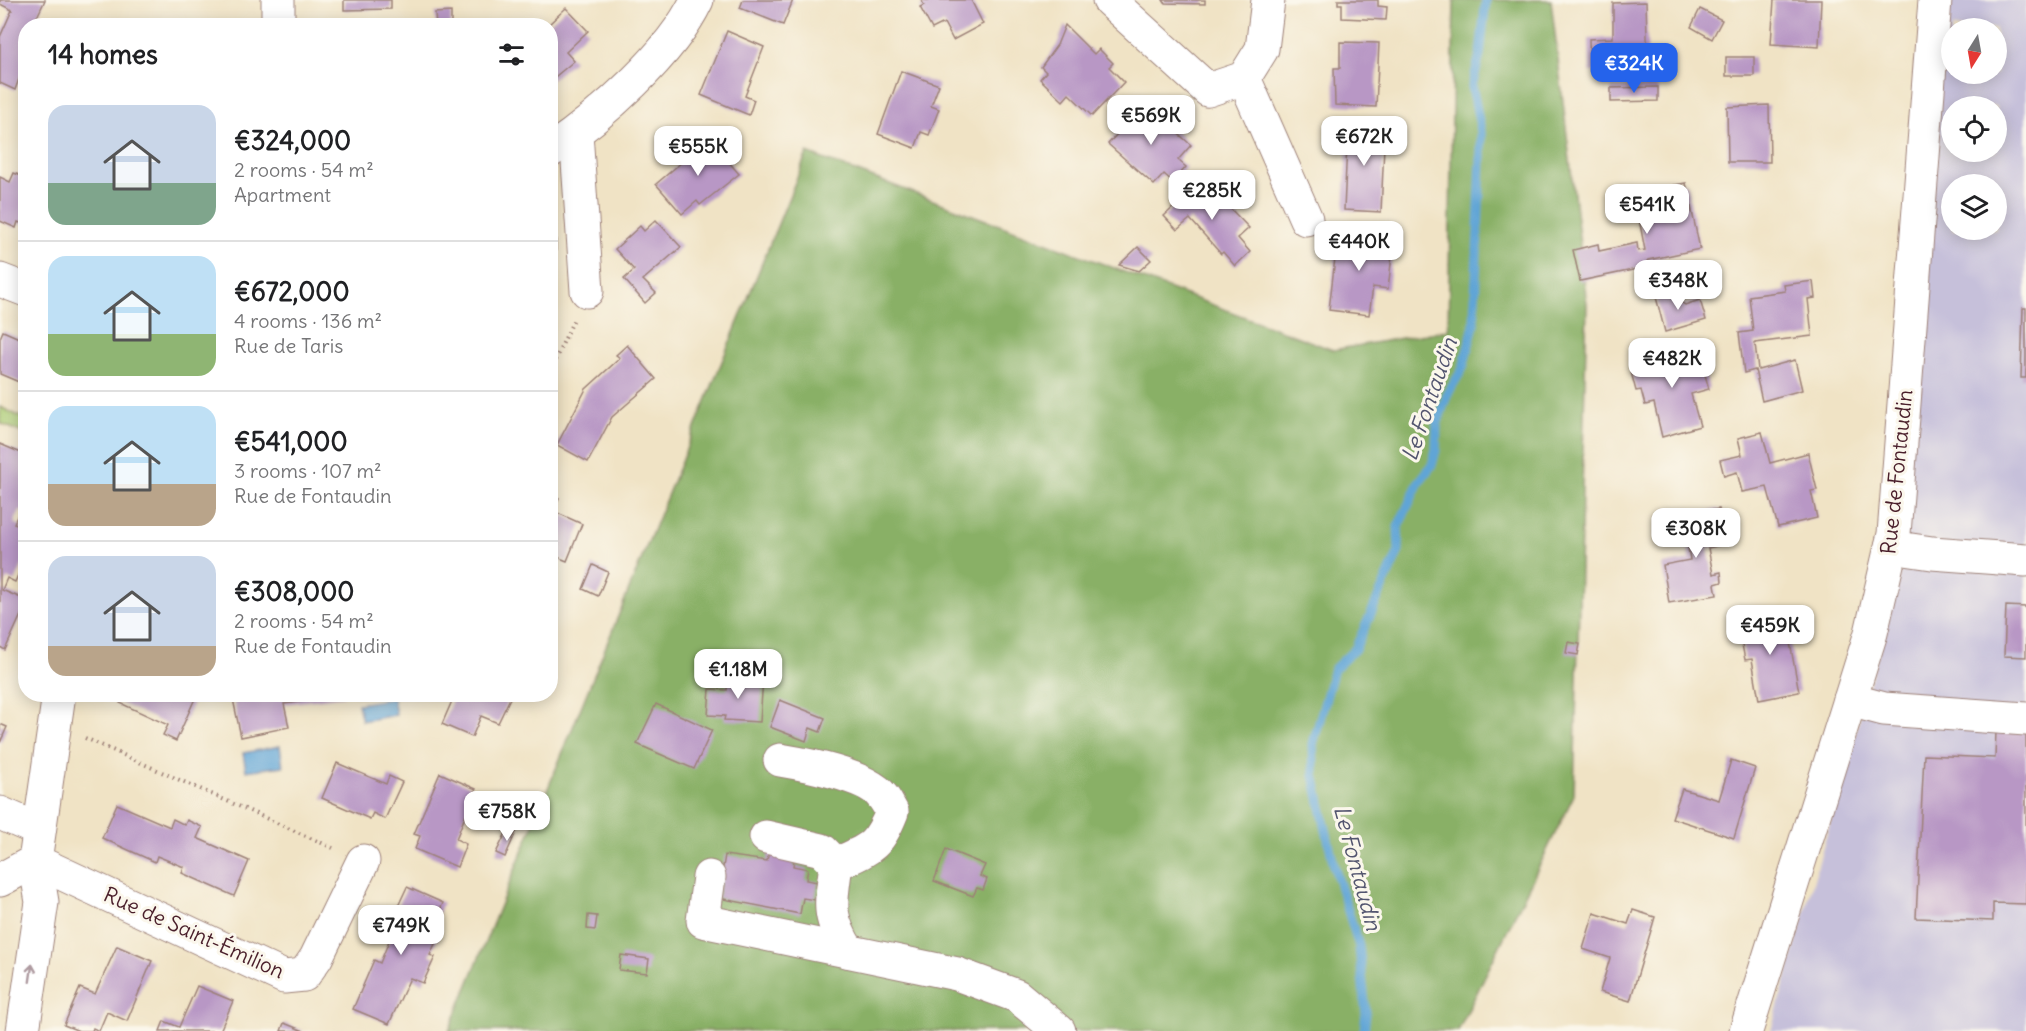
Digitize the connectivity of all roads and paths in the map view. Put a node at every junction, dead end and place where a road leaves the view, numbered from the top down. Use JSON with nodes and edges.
{"nodes":[{"id":1,"x":278,"y":0,"type":"edge"},
{"id":2,"x":697,"y":0,"type":"edge"},
{"id":3,"x":1109,"y":0,"type":"edge"},
{"id":4,"x":1268,"y":0,"type":"edge"},
{"id":5,"x":1935,"y":0,"type":"edge"},
{"id":6,"x":278,"y":18,"type":"edge"},
{"id":7,"x":1244,"y":78,"type":"junction"},
{"id":8,"x":563,"y":142,"type":"edge"},
{"id":9,"x":1306,"y":219,"type":"dead end"},
{"id":10,"x":0,"y":280,"type":"edge"},
{"id":11,"x":18,"y":287,"type":"edge"},
{"id":12,"x":587,"y":291,"type":"joint"},
{"id":13,"x":558,"y":354,"type":"edge"},
{"id":14,"x":1891,"y":547,"type":"junction"},
{"id":15,"x":2026,"y":560,"type":"edge"},
{"id":16,"x":1850,"y":700,"type":"junction"},
{"id":17,"x":56,"y":710,"type":"edge"},
{"id":18,"x":2026,"y":718,"type":"edge"},
{"id":19,"x":780,"y":760,"type":"dead end"},
{"id":20,"x":0,"y":813,"type":"edge"},
{"id":21,"x":766,"y":837,"type":"dead end"},
{"id":22,"x":37,"y":846,"type":"junction"},
{"id":23,"x":363,"y":861,"type":"joint"},
{"id":24,"x":836,"y":864,"type":"junction"},
{"id":25,"x":709,"y":877,"type":"dead end"},
{"id":26,"x":0,"y":880,"type":"edge"},
{"id":27,"x":848,"y":951,"type":"junction"},
{"id":28,"x":23,"y":1031,"type":"edge"},
{"id":29,"x":1059,"y":1031,"type":"edge"},
{"id":30,"x":1746,"y":1031,"type":"edge"}],
"edges":[{"from":1,"to":6,"type":"street"},
{"from":2,"to":8,"type":"street"},
{"from":3,"to":7,"type":"street"},
{"from":4,"to":7,"type":"street"},
{"from":5,"to":14,"type":"street","name":"Rue de Fontaudin"},
{"from":7,"to":9,"type":"street"},
{"from":8,"to":12,"type":"street"},
{"from":10,"to":11,"type":"street"},
{"from":12,"to":13,"type":"path"},
{"from":14,"to":15,"type":"street"},
{"from":14,"to":16,"type":"street","name":"Rue de Fontaudin"},
{"from":16,"to":18,"type":"street"},
{"from":16,"to":30,"type":"street","name":"Rue de Fontaudin"},
{"from":17,"to":22,"type":"street"},
{"from":17,"to":23,"type":"path"},
{"from":19,"to":24,"type":"street"},
{"from":20,"to":22,"type":"street","name":"Rue de Saint-Émilion"},
{"from":21,"to":24,"type":"street"},
{"from":22,"to":23,"type":"street","name":"Rue de Saint-Émilion"},
{"from":22,"to":26,"type":"street"},
{"from":28,"to":22,"type":"street","one_way":true},
{"from":24,"to":27,"type":"street"},
{"from":25,"to":27,"type":"street"},
{"from":27,"to":29,"type":"street"}]}
